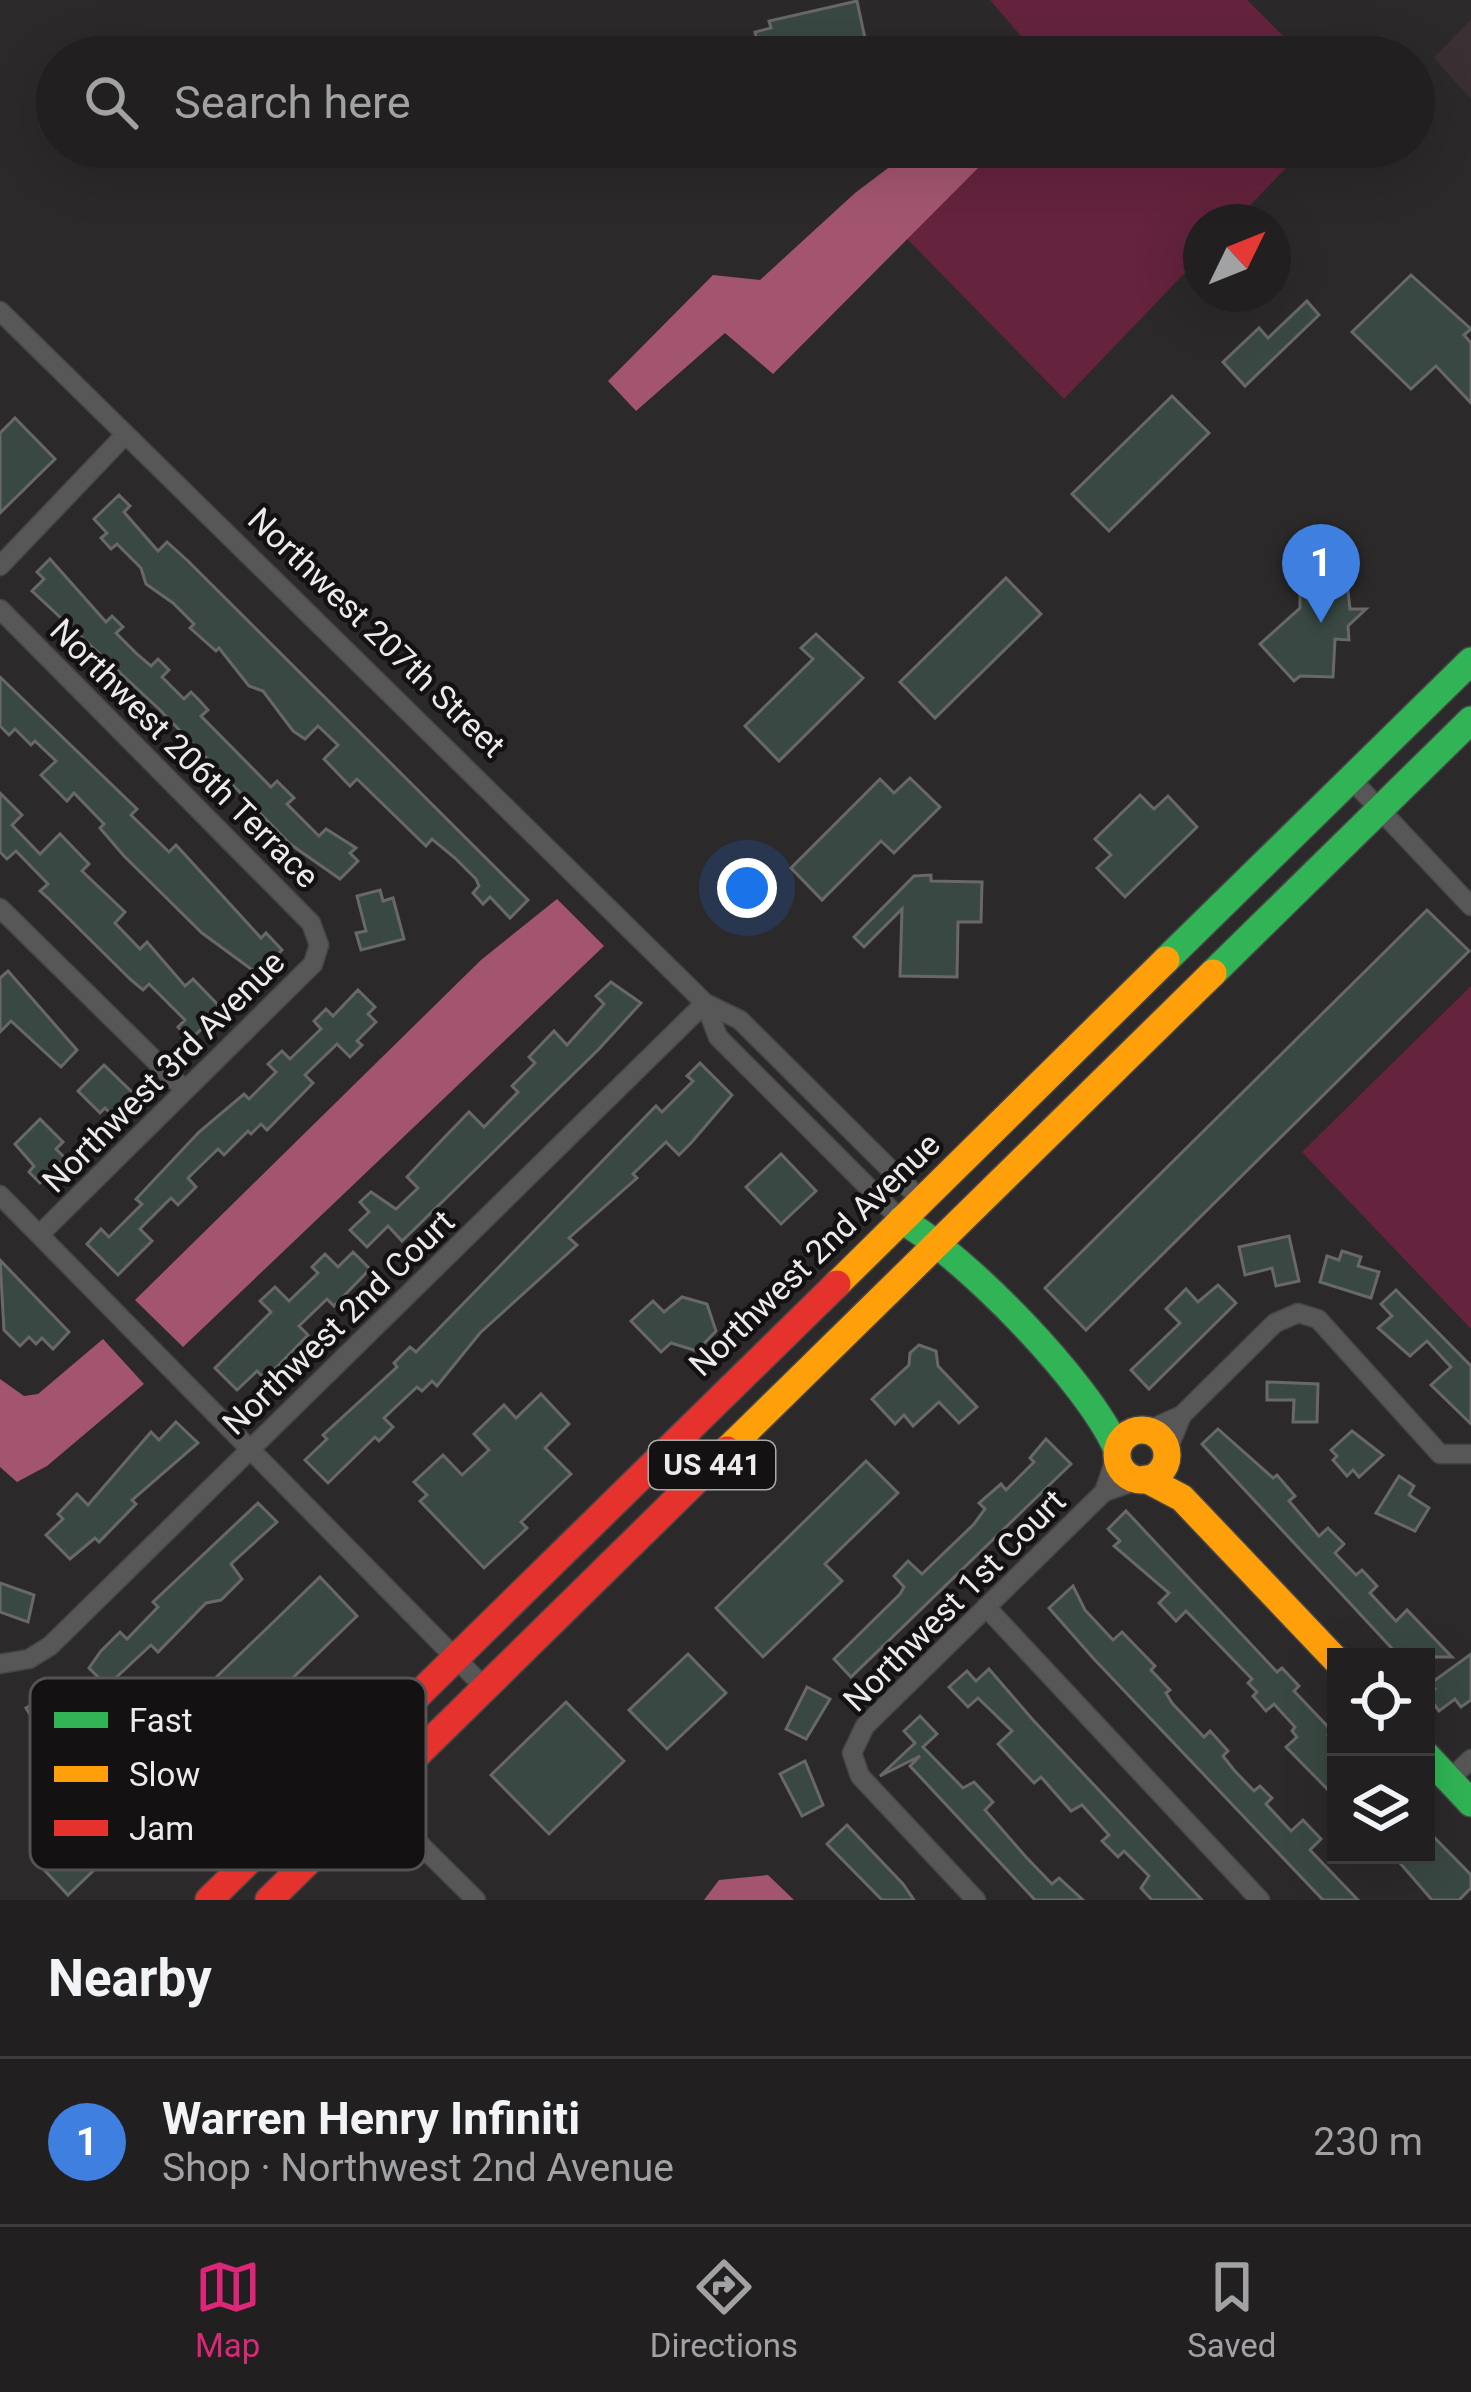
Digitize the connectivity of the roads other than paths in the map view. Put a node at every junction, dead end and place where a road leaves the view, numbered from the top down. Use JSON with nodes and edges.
{"nodes":[{"id":1,"x":0,"y":310,"type":"edge"},
{"id":2,"x":124,"y":436,"type":"junction"},
{"id":3,"x":0,"y":566,"type":"edge"},
{"id":4,"x":0,"y":609,"type":"edge"},
{"id":5,"x":1471,"y":661,"type":"edge"},
{"id":6,"x":1471,"y":720,"type":"edge"},
{"id":7,"x":1351,"y":779,"type":"junction"},
{"id":8,"x":1380,"y":809,"type":"junction"},
{"id":9,"x":1471,"y":906,"type":"edge"},
{"id":10,"x":0,"y":908,"type":"edge"},
{"id":11,"x":319,"y":945,"type":"joint"},
{"id":12,"x":705,"y":1004,"type":"junction"},
{"id":13,"x":183,"y":1088,"type":"junction"},
{"id":14,"x":0,"y":1195,"type":"edge"},
{"id":15,"x":911,"y":1210,"type":"junction"},
{"id":16,"x":40,"y":1234,"type":"junction"},
{"id":17,"x":940,"y":1242,"type":"junction"},
{"id":18,"x":1101,"y":1412,"type":"junction"},
{"id":19,"x":251,"y":1449,"type":"junction"},
{"id":20,"x":1117,"y":1453,"type":"junction"},
{"id":21,"x":1151,"y":1455,"type":"junction"},
{"id":22,"x":1466,"y":1455,"type":"edge"},
{"id":23,"x":1104,"y":1492,"type":"junction"},
{"id":24,"x":986,"y":1607,"type":"junction"},
{"id":25,"x":1327,"y":1651,"type":"edge"},
{"id":26,"x":456,"y":1658,"type":"junction"},
{"id":27,"x":1,"y":1665,"type":"edge"},
{"id":28,"x":426,"y":1687,"type":"edge"},
{"id":29,"x":485,"y":1688,"type":"junction"},
{"id":30,"x":426,"y":1745,"type":"edge"},
{"id":31,"x":1427,"y":1756,"type":"edge"},
{"id":32,"x":1471,"y":1759,"type":"edge"},
{"id":33,"x":1449,"y":1780,"type":"junction"},
{"id":34,"x":1471,"y":1803,"type":"edge"},
{"id":35,"x":426,"y":1851,"type":"edge"},
{"id":36,"x":240,"y":1870,"type":"edge"},
{"id":37,"x":299,"y":1870,"type":"edge"},
{"id":38,"x":209,"y":1900,"type":"edge"},
{"id":39,"x":269,"y":1900,"type":"edge"},
{"id":40,"x":476,"y":1900,"type":"edge"},
{"id":41,"x":976,"y":1900,"type":"edge"},
{"id":42,"x":1261,"y":1900,"type":"edge"}],
"edges":[{"from":1,"to":2,"type":"street","name":"Northwest 207th Street"},
{"from":2,"to":3,"type":"street"},
{"from":2,"to":12,"type":"street","name":"Northwest 207th Street"},
{"from":4,"to":11,"type":"street","name":"Northwest 206th Terrace"},
{"from":5,"to":7,"type":"main road","name":"Northwest 2nd Avenue","number":"US 441"},
{"from":6,"to":8,"type":"main road","number":"US 441"},
{"from":7,"to":8,"type":"street"},
{"from":7,"to":15,"type":"main road","name":"Northwest 2nd Avenue","number":"US 441"},
{"from":8,"to":9,"type":"street"},
{"from":8,"to":17,"type":"main road","number":"US 441"},
{"from":10,"to":13,"type":"street"},
{"from":11,"to":13,"type":"street","name":"Northwest 3rd Avenue"},
{"from":12,"to":15,"type":"street","name":"Northwest 207th Street"},
{"from":12,"to":15,"type":"street","name":"Northwest 207th Street"},
{"from":12,"to":19,"type":"street","name":"Northwest 2nd Court"},
{"from":13,"to":16,"type":"street","name":"Northwest 3rd Avenue"},
{"from":14,"to":16,"type":"street"},
{"from":15,"to":17,"type":"main road","name":"Northwest 207th Street"},
{"from":15,"to":26,"type":"main road","name":"Northwest 2nd Avenue","number":"US 441"},
{"from":16,"to":19,"type":"street"},
{"from":17,"to":18,"type":"main road","name":"Northwest 207th Street"},
{"from":17,"to":29,"type":"main road","number":"US 441"},
{"from":18,"to":20,"type":"main road","name":"Northwest 207th Street"},
{"from":18,"to":21,"type":"main road","name":"Northwest 207th Street"},
{"from":19,"to":26,"type":"street"},
{"from":19,"to":27,"type":"street","name":"Northwest 2nd Court"},
{"from":20,"to":21,"type":"main road"},
{"from":20,"to":23,"type":"street","name":"Northwest 1st Court"},
{"from":21,"to":22,"type":"street"},
{"from":21,"to":23,"type":"street","name":"Northwest 1st Court"},
{"from":21,"to":25,"type":"main road","name":"Northwest 207th Street"},
{"from":23,"to":24,"type":"street","name":"Northwest 1st Court"},
{"from":24,"to":41,"type":"street","name":"Northwest 1st Court"},
{"from":24,"to":42,"type":"street"},
{"from":26,"to":28,"type":"main road","name":"Northwest 2nd Avenue","number":"US 441"},
{"from":26,"to":29,"type":"street"},
{"from":29,"to":30,"type":"main road","number":"US 441"},
{"from":31,"to":33,"type":"main road"},
{"from":32,"to":33,"type":"street"},
{"from":33,"to":34,"type":"main road"},
{"from":35,"to":40,"type":"street"},
{"from":36,"to":38,"type":"main road","name":"Northwest 2nd Avenue","number":"US 441"},
{"from":37,"to":39,"type":"main road","number":"US 441"}]}
